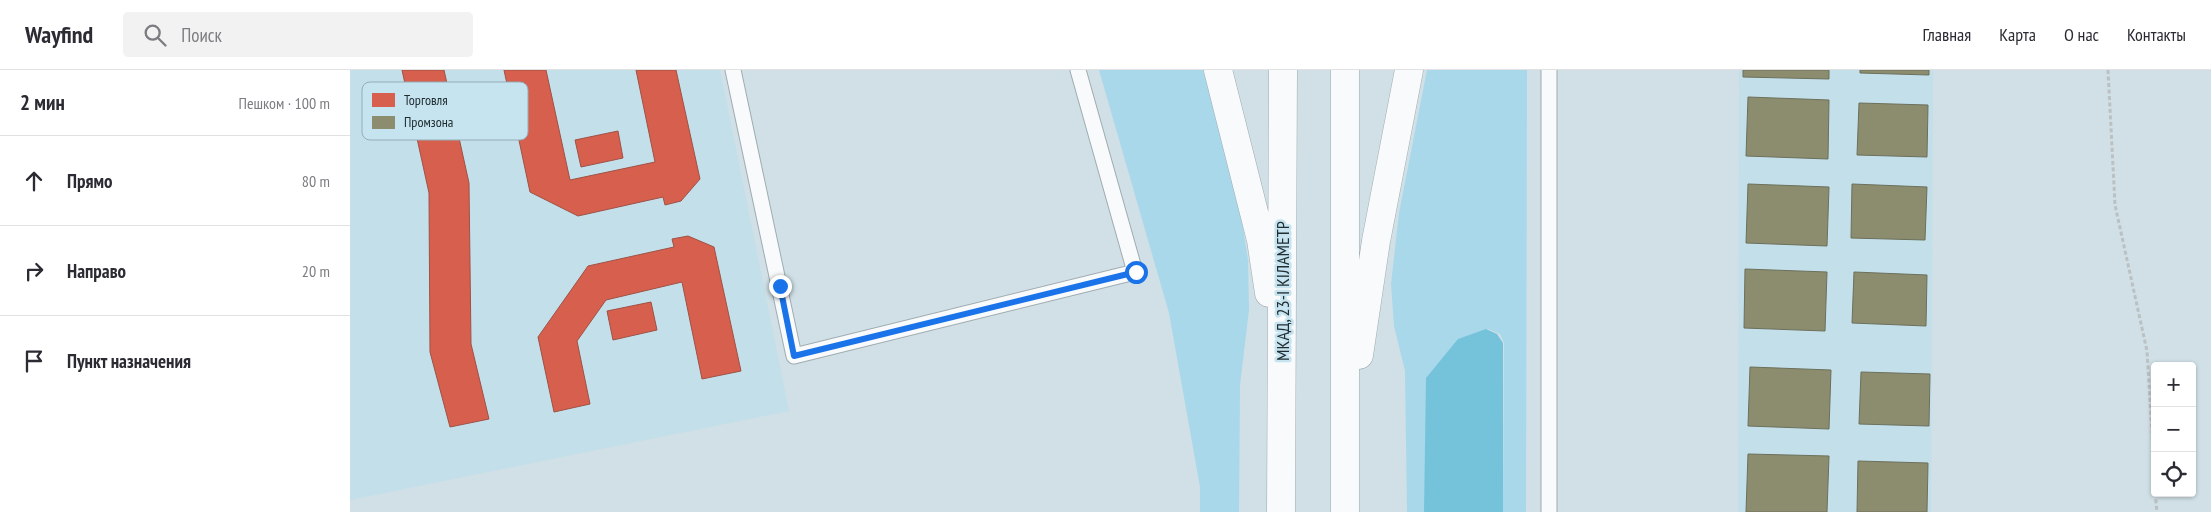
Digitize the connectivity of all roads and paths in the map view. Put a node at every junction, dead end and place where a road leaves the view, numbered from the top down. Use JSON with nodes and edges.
{"nodes":[{"id":1,"x":733,"y":70,"type":"edge"},
{"id":2,"x":1078,"y":70,"type":"edge"},
{"id":3,"x":1218,"y":70,"type":"edge"},
{"id":4,"x":1283,"y":70,"type":"edge"},
{"id":5,"x":1345,"y":70,"type":"edge"},
{"id":6,"x":1410,"y":70,"type":"edge"},
{"id":7,"x":1548,"y":70,"type":"edge"},
{"id":8,"x":2108,"y":70,"type":"edge"},
{"id":9,"x":1282,"y":374,"type":"junction"},
{"id":10,"x":1346,"y":440,"type":"junction"},
{"id":11,"x":2153,"y":452,"type":"edge"},
{"id":12,"x":2156,"y":497,"type":"edge"},
{"id":13,"x":1281,"y":512,"type":"edge"},
{"id":14,"x":1345,"y":512,"type":"edge"},
{"id":15,"x":1549,"y":512,"type":"edge"},
{"id":16,"x":2157,"y":512,"type":"edge"}],
"edges":[{"from":1,"to":2,"type":"lane"},
{"from":3,"to":9,"type":"highway"},
{"from":4,"to":9,"type":"highway","name":"МКАД, 23-І КІЛАМЕТР"},
{"from":5,"to":10,"type":"highway"},
{"from":6,"to":10,"type":"highway"},
{"from":7,"to":15,"type":"lane"},
{"from":8,"to":11,"type":"path"},
{"from":9,"to":13,"type":"highway","name":"МКАД, 23-І КІЛАМЕТР"},
{"from":10,"to":14,"type":"highway"},
{"from":12,"to":16,"type":"path"}]}
